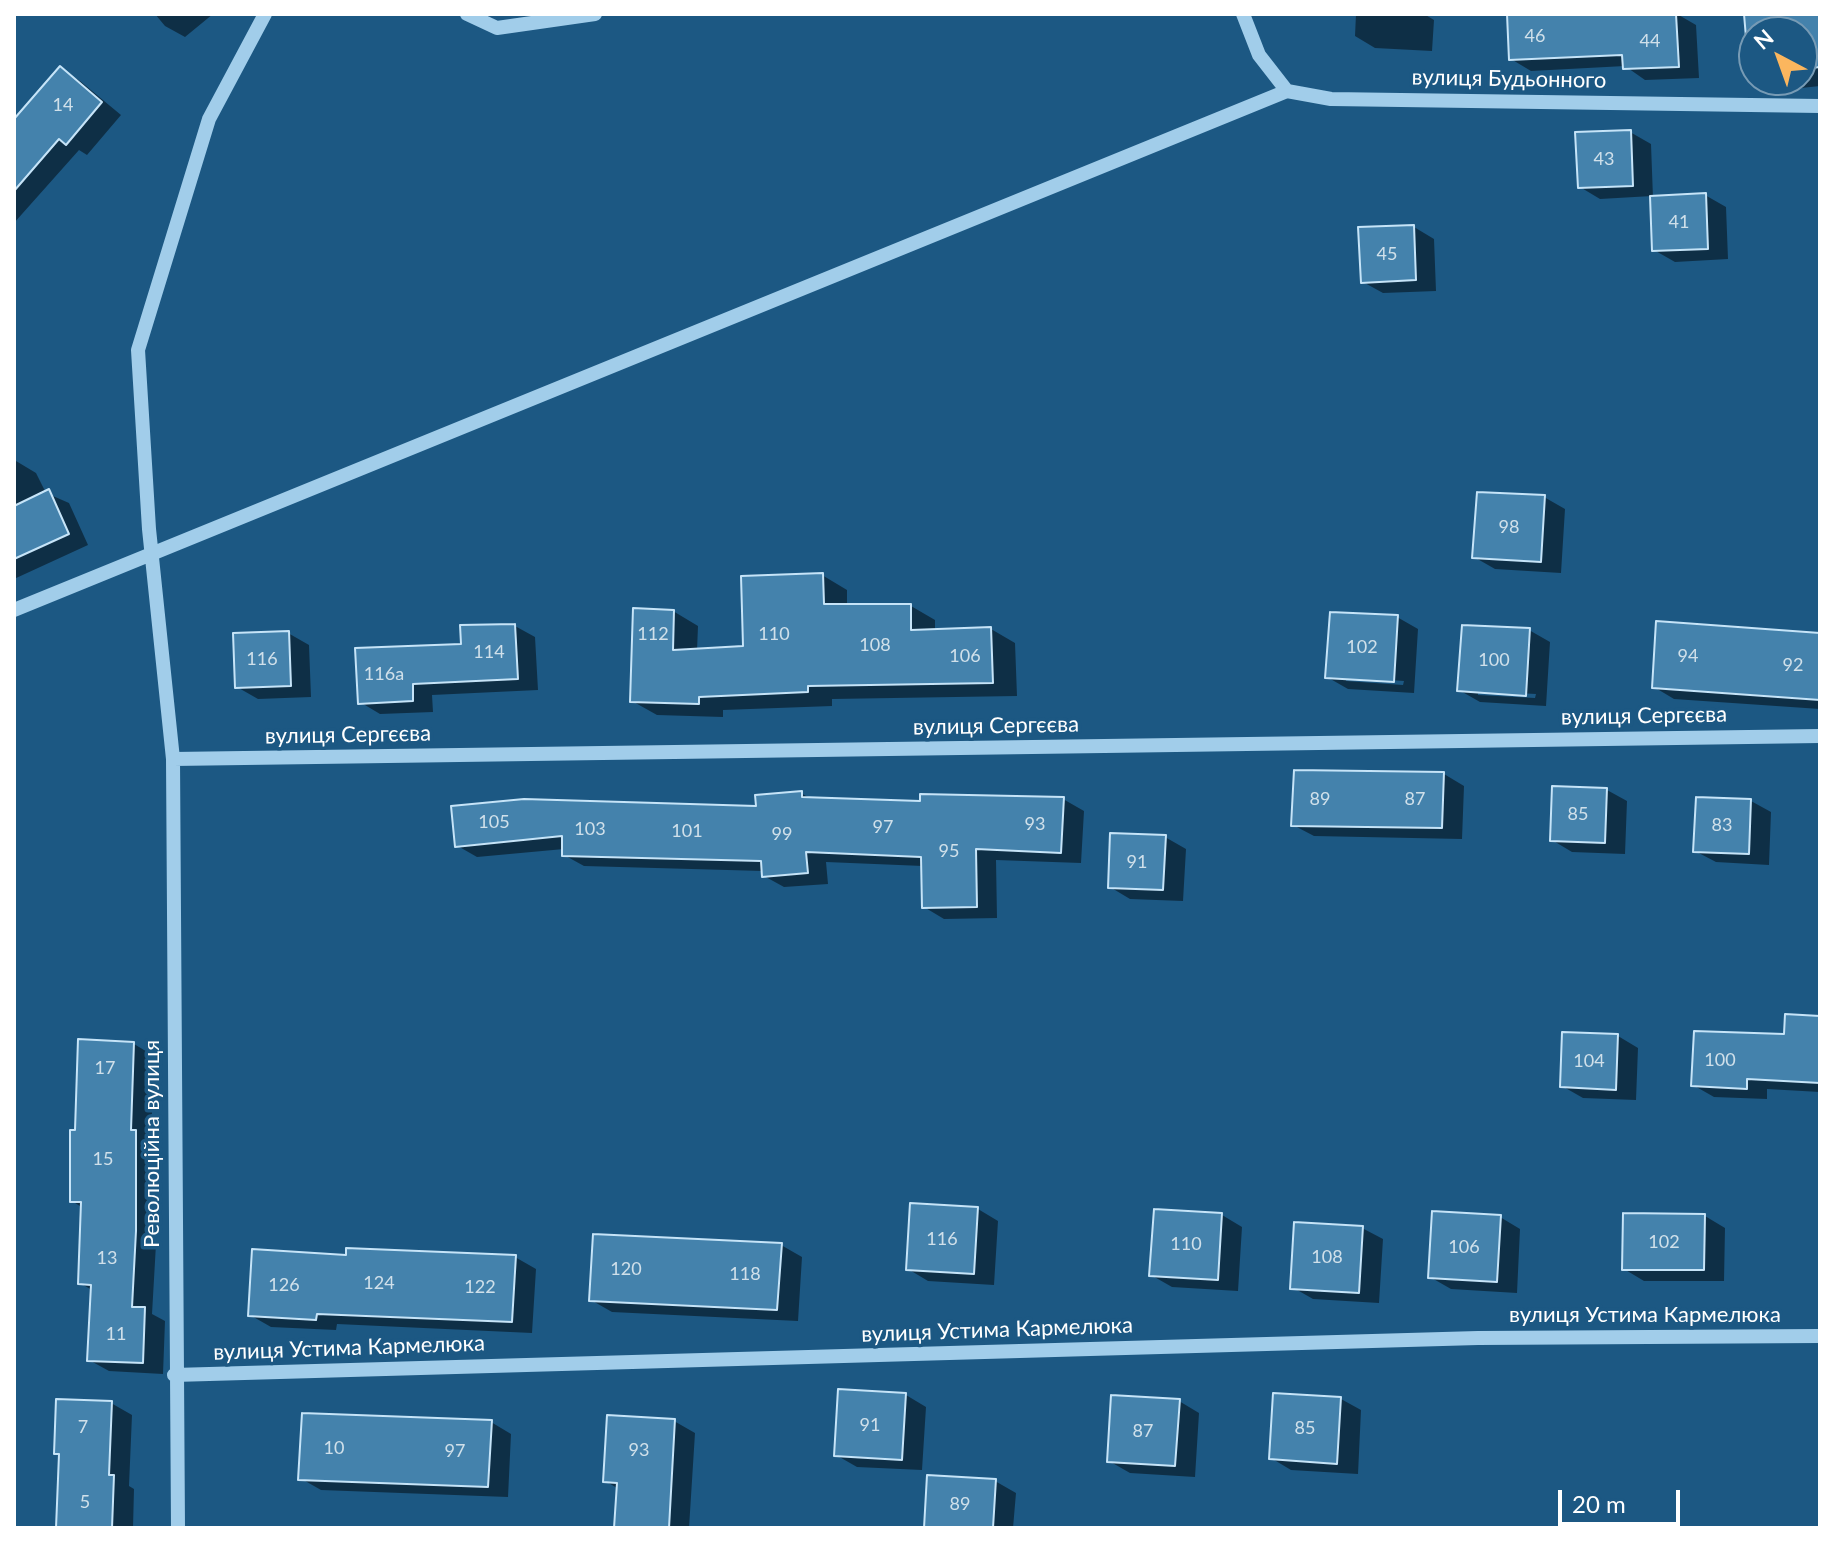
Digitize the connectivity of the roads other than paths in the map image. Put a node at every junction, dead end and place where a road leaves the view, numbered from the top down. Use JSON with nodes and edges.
{"nodes":[{"id":1,"x":265,"y":14,"type":"edge"},
{"id":2,"x":467,"y":14,"type":"edge"},
{"id":3,"x":595,"y":14,"type":"edge"},
{"id":4,"x":1243,"y":14,"type":"edge"},
{"id":5,"x":1287,"y":91,"type":"junction"},
{"id":6,"x":1820,"y":106,"type":"edge"},
{"id":7,"x":152,"y":554,"type":"junction"},
{"id":8,"x":14,"y":610,"type":"edge"},
{"id":9,"x":1820,"y":736,"type":"edge"},
{"id":10,"x":173,"y":759,"type":"junction"},
{"id":11,"x":1820,"y":1336,"type":"edge"},
{"id":12,"x":174,"y":1375,"type":"junction"},
{"id":13,"x":178,"y":1528,"type":"edge"}],
"edges":[{"from":1,"to":7,"type":"street","name":"Революційна вулиця"},
{"from":2,"to":3,"type":"street"},
{"from":4,"to":5,"type":"street"},
{"from":5,"to":6,"type":"street","name":"вулиця Будьонного"},
{"from":5,"to":7,"type":"street"},
{"from":7,"to":8,"type":"street"},
{"from":7,"to":10,"type":"street","name":"Революційна вулиця"},
{"from":9,"to":10,"type":"street","name":"вулиця Сергєєва"},
{"from":10,"to":12,"type":"street","name":"Революційна вулиця"},
{"from":11,"to":12,"type":"street","name":"вулиця Устима Кармелюка"},
{"from":12,"to":13,"type":"street","name":"Революційна вулиця"}]}
